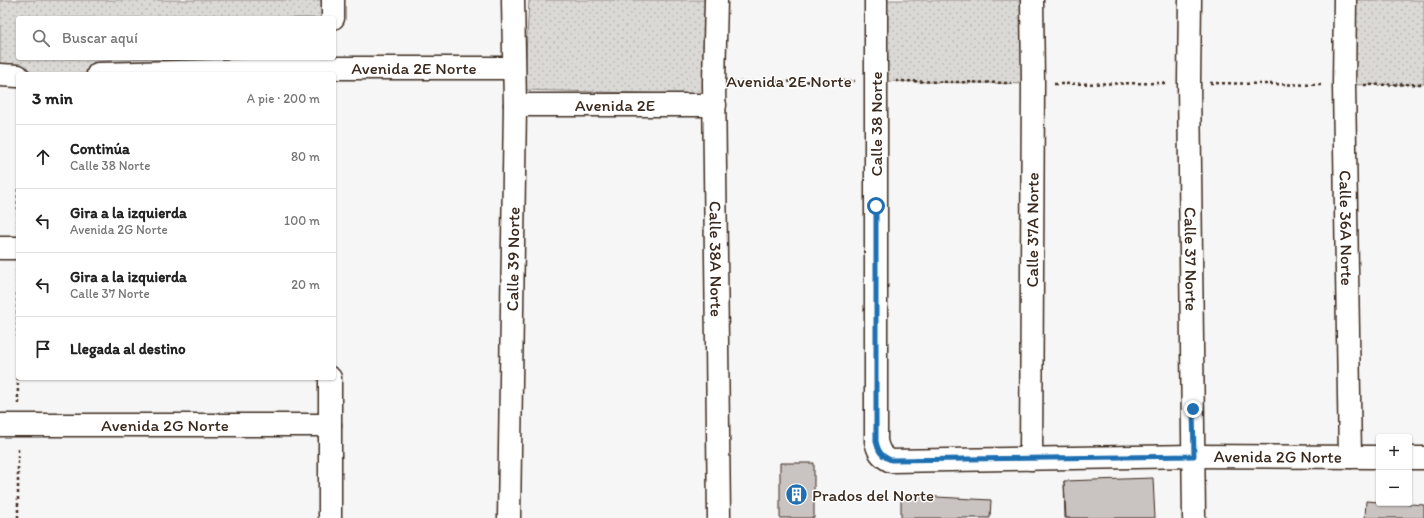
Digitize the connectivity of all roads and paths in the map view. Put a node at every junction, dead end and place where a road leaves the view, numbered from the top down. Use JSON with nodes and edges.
{"nodes":[{"id":1,"x":333,"y":0,"type":"edge"},
{"id":2,"x":513,"y":0,"type":"edge"},
{"id":3,"x":716,"y":0,"type":"edge"},
{"id":4,"x":876,"y":0,"type":"edge"},
{"id":5,"x":1032,"y":0,"type":"edge"},
{"id":6,"x":1190,"y":0,"type":"edge"},
{"id":7,"x":1345,"y":0,"type":"edge"},
{"id":8,"x":334,"y":16,"type":"edge"},
{"id":9,"x":334,"y":61,"type":"edge"},
{"id":10,"x":513,"y":68,"type":"junction"},
{"id":11,"x":134,"y":72,"type":"edge"},
{"id":12,"x":0,"y":75,"type":"edge"},
{"id":13,"x":16,"y":76,"type":"edge"},
{"id":14,"x":876,"y":81,"type":"junction"},
{"id":15,"x":714,"y":82,"type":"junction"},
{"id":16,"x":1033,"y":84,"type":"junction"},
{"id":17,"x":1424,"y":84,"type":"edge"},
{"id":18,"x":1344,"y":85,"type":"junction"},
{"id":19,"x":515,"y":105,"type":"junction"},
{"id":20,"x":715,"y":105,"type":"junction"},
{"id":21,"x":16,"y":209,"type":"edge"},
{"id":22,"x":12,"y":248,"type":"edge"},
{"id":23,"x":330,"y":380,"type":"edge"},
{"id":24,"x":9,"y":425,"type":"edge"},
{"id":25,"x":330,"y":425,"type":"junction"},
{"id":26,"x":876,"y":441,"type":"joint"},
{"id":27,"x":1194,"y":456,"type":"junction"},
{"id":28,"x":1350,"y":457,"type":"junction"},
{"id":29,"x":1376,"y":457,"type":"edge"},
{"id":30,"x":1412,"y":458,"type":"edge"},
{"id":31,"x":1424,"y":458,"type":"edge"},
{"id":32,"x":1031,"y":459,"type":"junction"},
{"id":33,"x":18,"y":518,"type":"edge"},
{"id":34,"x":330,"y":518,"type":"edge"},
{"id":35,"x":509,"y":518,"type":"edge"},
{"id":36,"x":720,"y":518,"type":"edge"},
{"id":37,"x":1194,"y":518,"type":"edge"}],
"edges":[{"from":1,"to":8,"type":"street"},
{"from":2,"to":10,"type":"street","name":"Calle 39 Norte"},
{"from":3,"to":15,"type":"street","name":"Calle 38A Norte"},
{"from":4,"to":14,"type":"street","name":"Calle 38 Norte"},
{"from":5,"to":16,"type":"street","name":"Calle 37A Norte"},
{"from":6,"to":27,"type":"street","name":"Calle 37 Norte"},
{"from":7,"to":18,"type":"street","name":"Calle 36A Norte"},
{"from":9,"to":10,"type":"street","name":"Avenida 2E Norte"},
{"from":9,"to":11,"type":"street","name":"Avenida 2E Norte"},
{"from":10,"to":19,"type":"street","name":"Calle 39 Norte"},
{"from":12,"to":13,"type":"street"},
{"from":14,"to":15,"type":"path","name":"Avenida 2E Norte"},
{"from":14,"to":16,"type":"path","name":"Avenida 2E Norte"},
{"from":14,"to":26,"type":"street","name":"Calle 38 Norte"},
{"from":15,"to":20,"type":"street","name":"Calle 38A Norte"},
{"from":16,"to":32,"type":"street","name":"Calle 37A Norte"},
{"from":17,"to":18,"type":"path"},
{"from":18,"to":28,"type":"street","name":"Calle 36A Norte"},
{"from":19,"to":20,"type":"street","name":"Avenida 2E"},
{"from":19,"to":35,"type":"street","name":"Calle 39 Norte"},
{"from":20,"to":36,"type":"street","name":"Calle 38A Norte"},
{"from":21,"to":22,"type":"path"},
{"from":22,"to":24,"type":"path"},
{"from":23,"to":25,"type":"street"},
{"from":24,"to":25,"type":"street","name":"Avenida 2G Norte"},
{"from":24,"to":33,"type":"path"},
{"from":25,"to":34,"type":"street"},
{"from":26,"to":32,"type":"street","name":"Avenida 2G Norte"},
{"from":27,"to":28,"type":"street","name":"Avenida 2G Norte"},
{"from":27,"to":32,"type":"street","name":"Avenida 2G Norte"},
{"from":27,"to":37,"type":"street","name":"Calle 37 Norte"},
{"from":28,"to":29,"type":"street","name":"Avenida 2G Norte"},
{"from":30,"to":31,"type":"street"}]}
